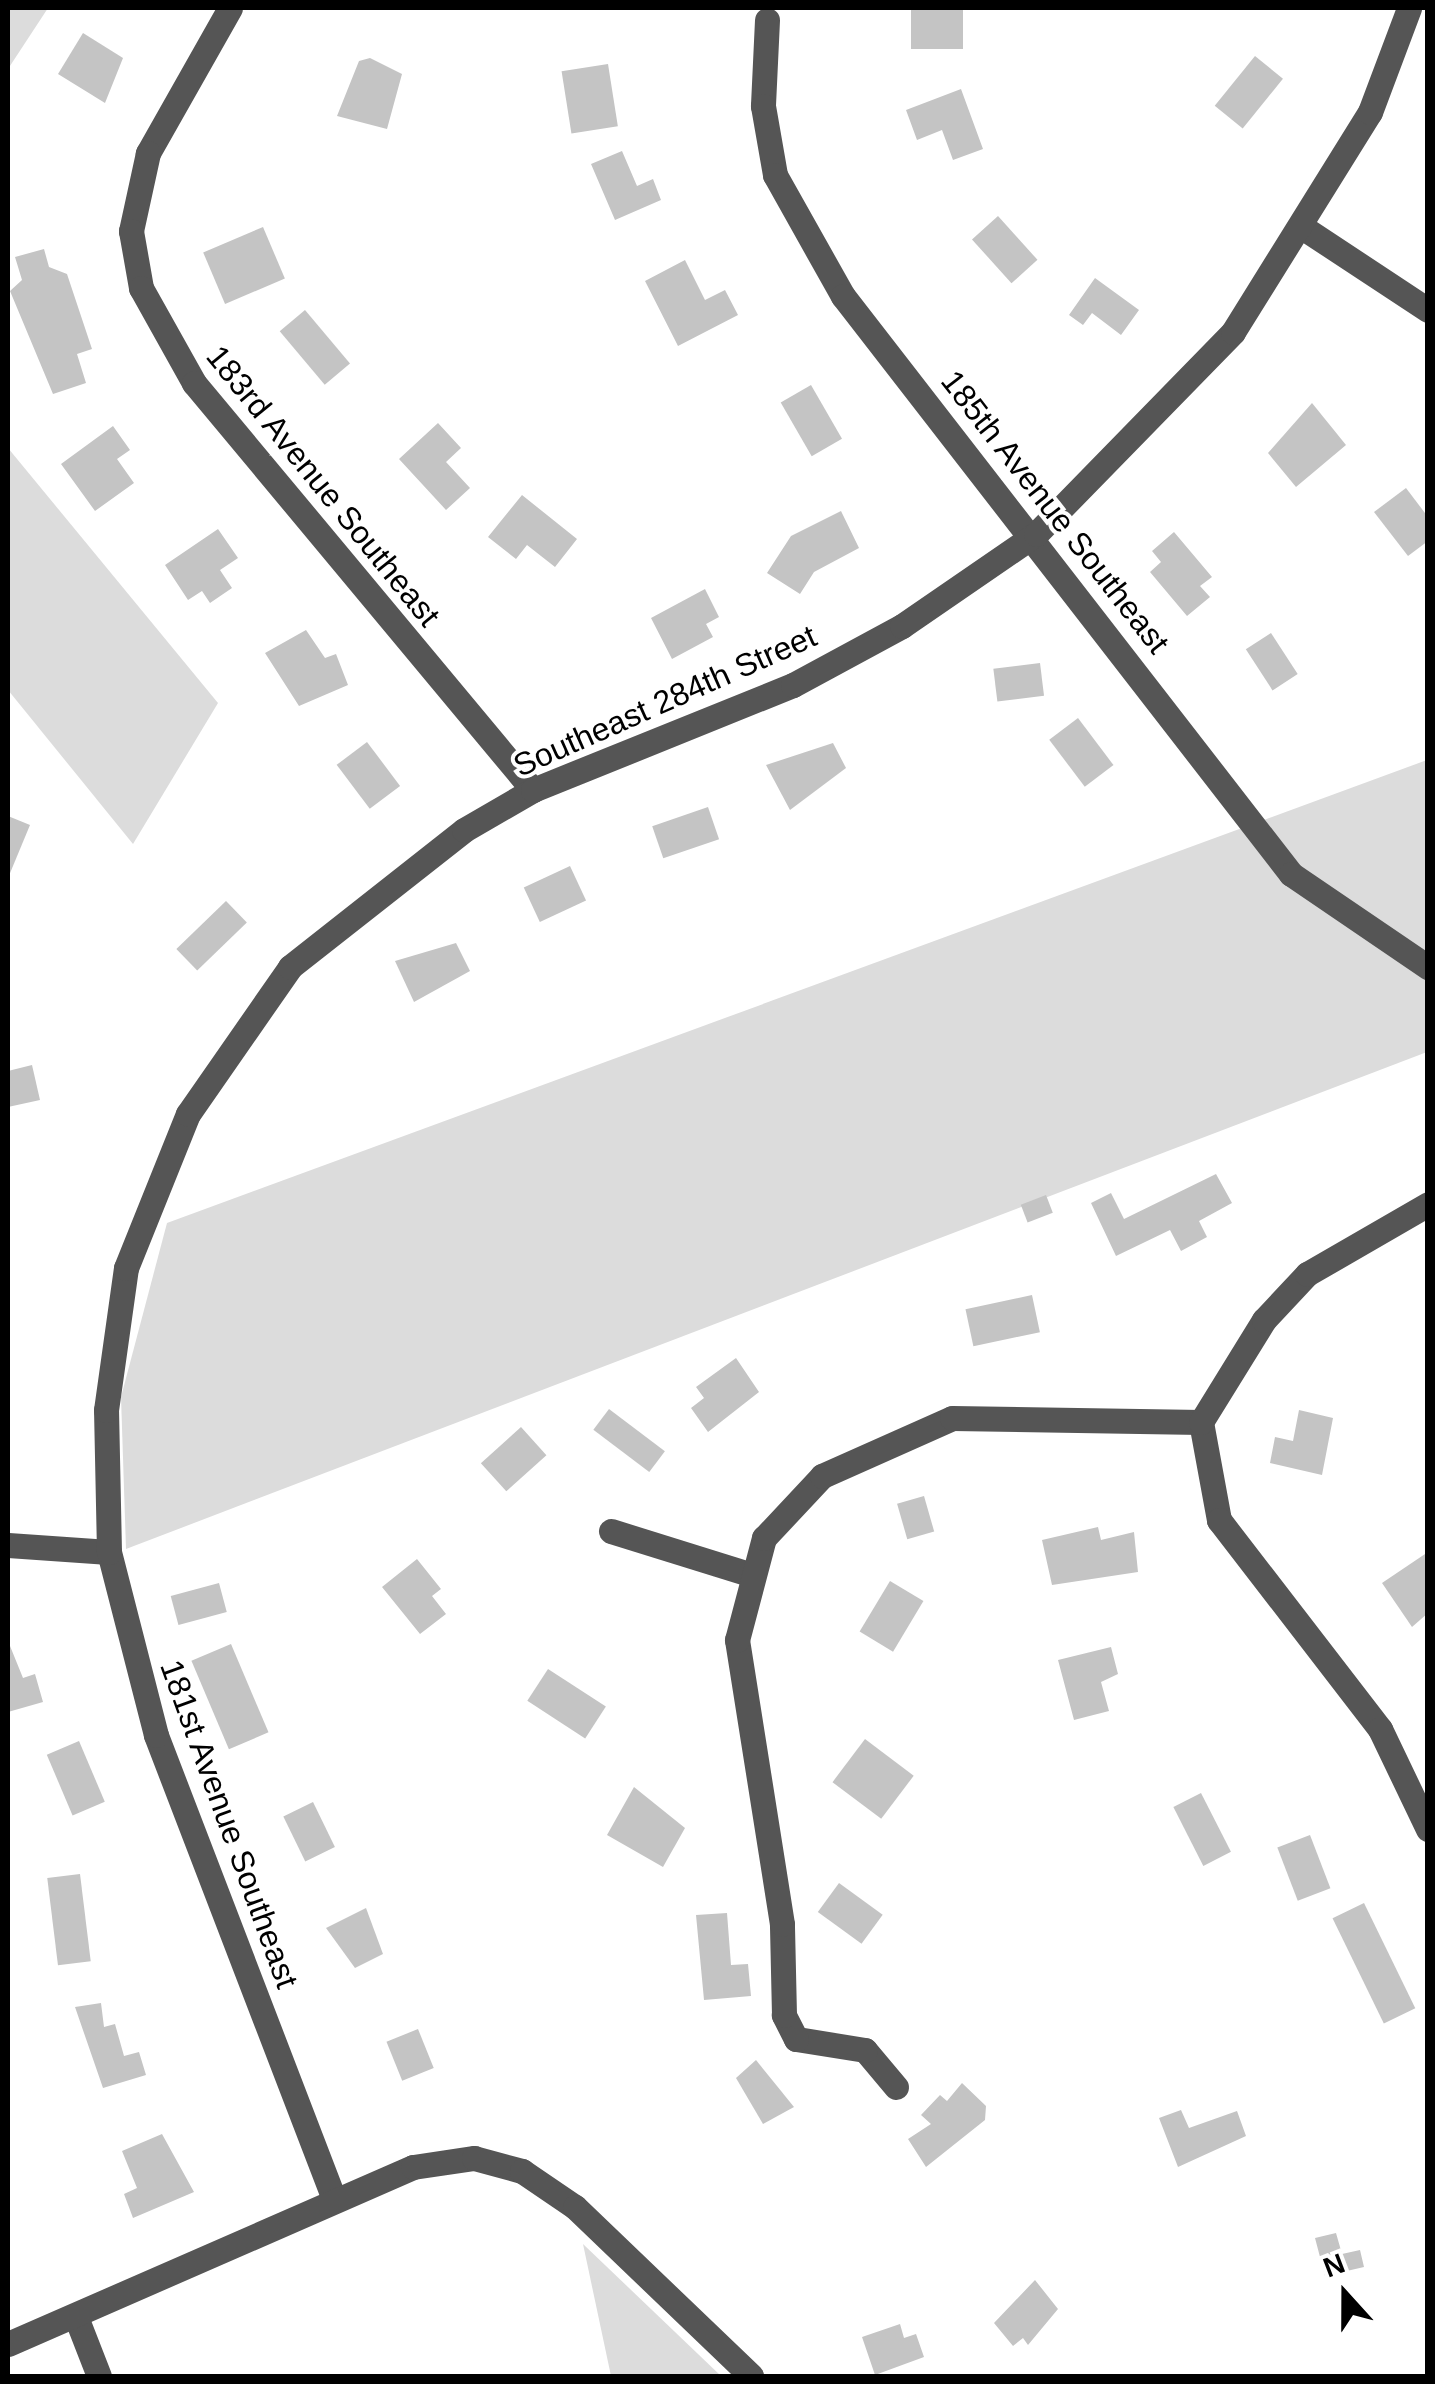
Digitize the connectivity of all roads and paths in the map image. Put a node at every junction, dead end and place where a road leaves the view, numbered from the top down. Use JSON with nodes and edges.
{"nodes":[{"id":1,"x":230,"y":8,"type":"edge"},
{"id":2,"x":1409,"y":8,"type":"edge"},
{"id":3,"x":767,"y":20,"type":"dead end"},
{"id":4,"x":1302,"y":228,"type":"junction"},
{"id":5,"x":1428,"y":310,"type":"edge"},
{"id":6,"x":1036,"y":534,"type":"junction"},
{"id":7,"x":534,"y":790,"type":"junction"},
{"id":8,"x":290,"y":967,"type":"joint"},
{"id":9,"x":1428,"y":967,"type":"edge"},
{"id":10,"x":1428,"y":1204,"type":"edge"},
{"id":11,"x":1201,"y":1422,"type":"junction"},
{"id":12,"x":611,"y":1531,"type":"dead end"},
{"id":13,"x":8,"y":1544,"type":"edge"},
{"id":14,"x":109,"y":1552,"type":"junction"},
{"id":15,"x":749,"y":1574,"type":"junction"},
{"id":16,"x":1428,"y":1829,"type":"edge"},
{"id":17,"x":896,"y":2087,"type":"dead end"},
{"id":18,"x":334,"y":2199,"type":"junction"},
{"id":19,"x":76,"y":2316,"type":"junction"},
{"id":20,"x":8,"y":2344,"type":"edge"},
{"id":21,"x":98,"y":2376,"type":"edge"},
{"id":22,"x":750,"y":2376,"type":"edge"}],
"edges":[{"from":1,"to":7,"type":"street","name":"183rd Avenue Southeast"},
{"from":2,"to":4,"type":"street","name":"Southeast 284th Street"},
{"from":3,"to":6,"type":"street","name":"185th Avenue Southeast"},
{"from":4,"to":5,"type":"street"},
{"from":4,"to":6,"type":"street","name":"Southeast 284th Street"},
{"from":6,"to":7,"type":"street","name":"Southeast 284th Street"},
{"from":6,"to":9,"type":"street","name":"185th Avenue Southeast"},
{"from":7,"to":8,"type":"street","name":"Southeast 284th Street"},
{"from":8,"to":14,"type":"street","name":"181st Avenue Southeast"},
{"from":10,"to":11,"type":"street"},
{"from":11,"to":15,"type":"street"},
{"from":11,"to":16,"type":"street"},
{"from":12,"to":15,"type":"street"},
{"from":13,"to":14,"type":"street"},
{"from":14,"to":18,"type":"street","name":"181st Avenue Southeast"},
{"from":15,"to":17,"type":"street"},
{"from":18,"to":19,"type":"street"},
{"from":18,"to":22,"type":"street"},
{"from":19,"to":20,"type":"street"},
{"from":19,"to":21,"type":"street"}]}
